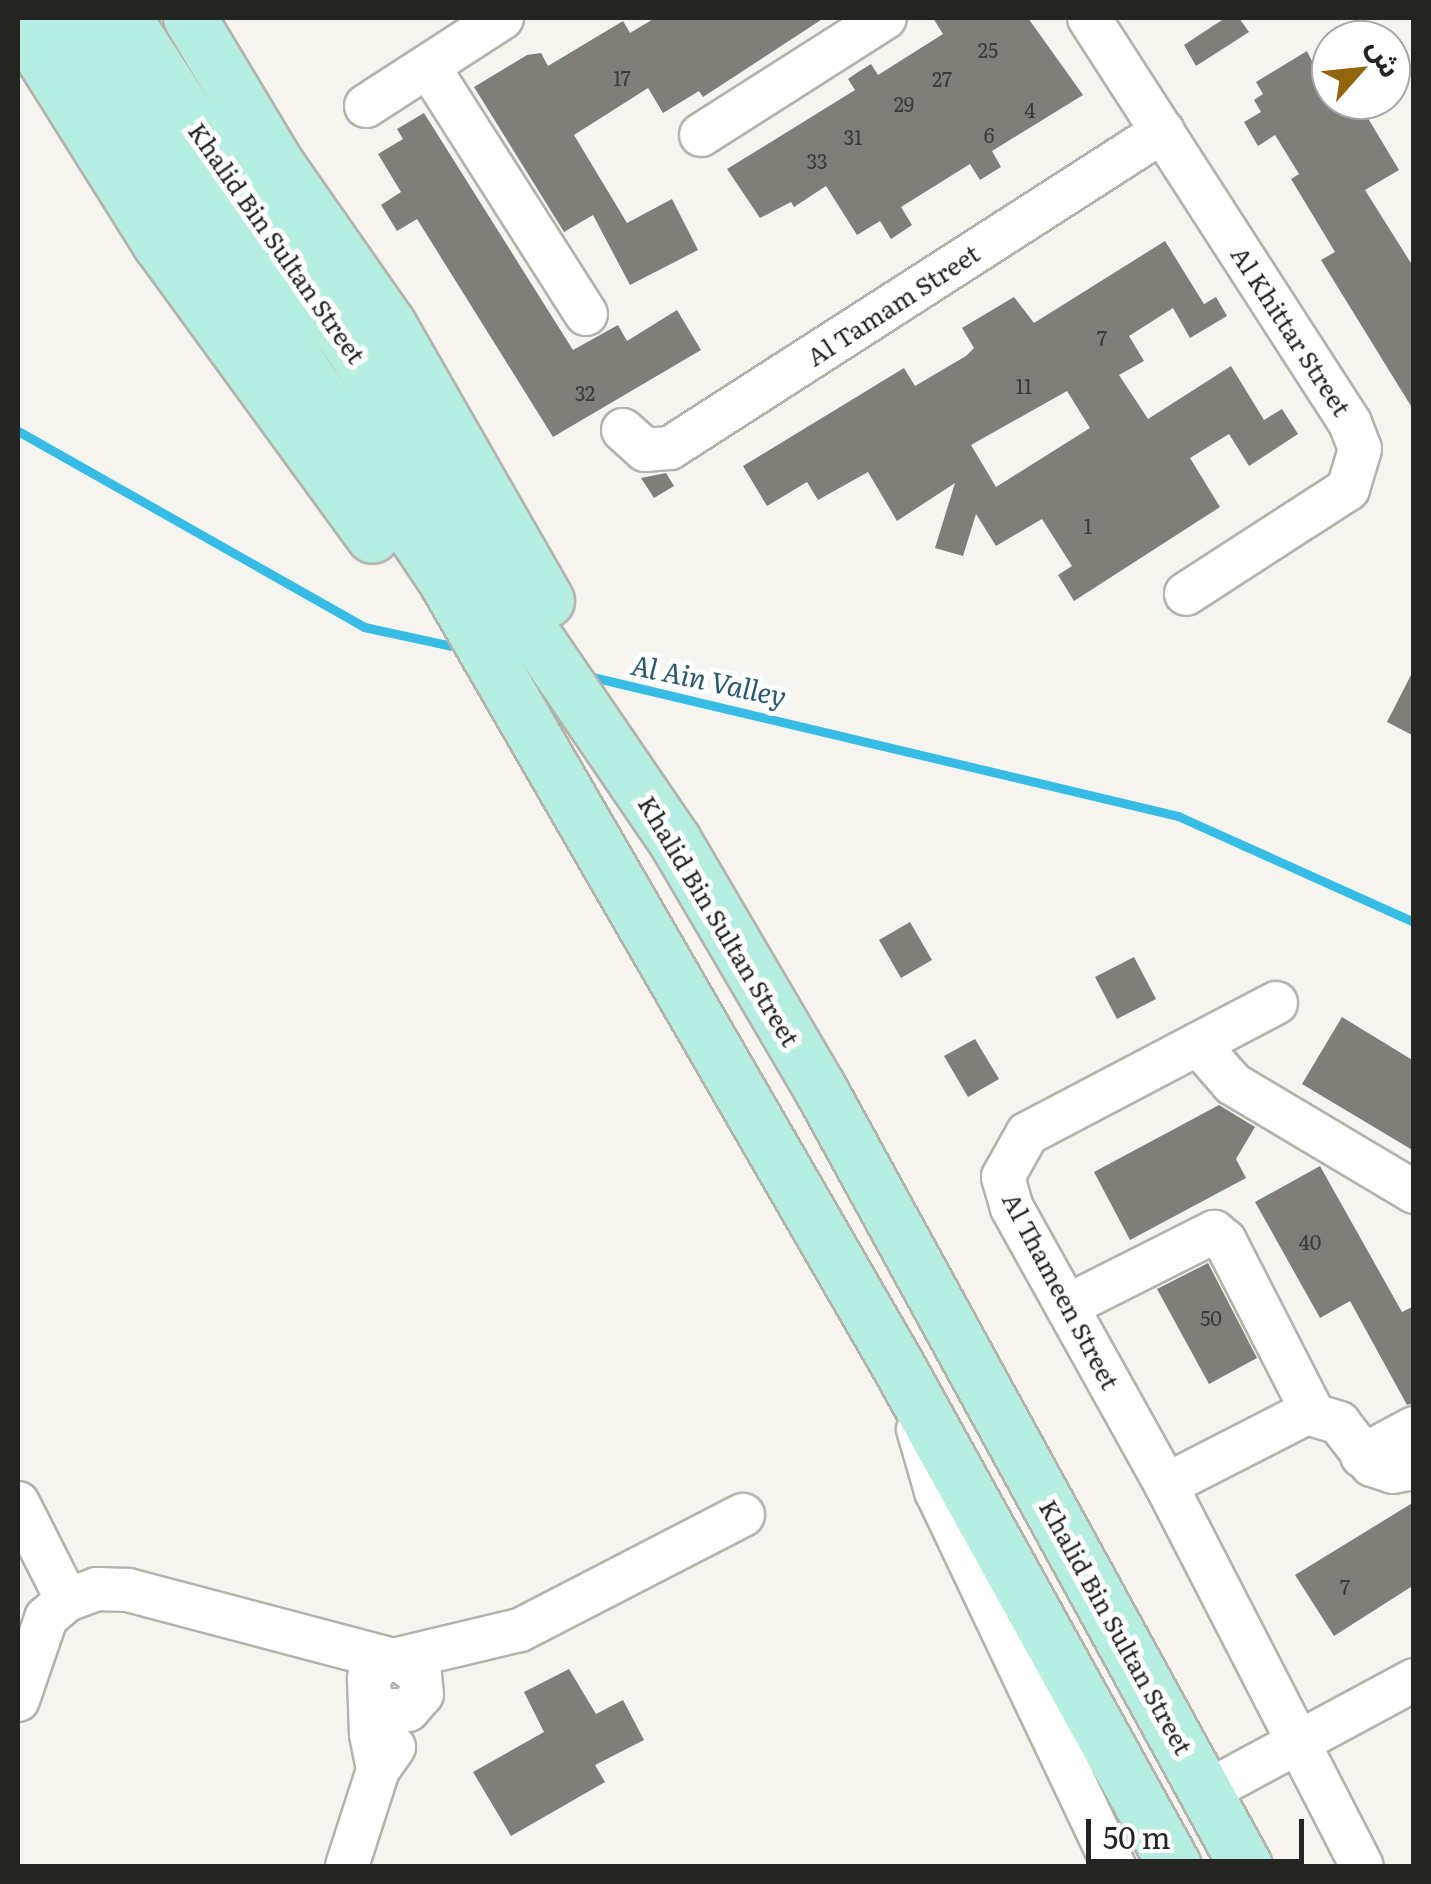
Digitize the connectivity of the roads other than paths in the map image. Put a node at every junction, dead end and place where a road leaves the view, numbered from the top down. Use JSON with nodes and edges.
{"nodes":[{"id":1,"x":67,"y":18,"type":"edge"},
{"id":2,"x":125,"y":18,"type":"edge"},
{"id":3,"x":190,"y":18,"type":"edge"},
{"id":4,"x":208,"y":18,"type":"edge"},
{"id":5,"x":502,"y":18,"type":"edge"},
{"id":6,"x":885,"y":18,"type":"edge"},
{"id":7,"x":1089,"y":18,"type":"edge"},
{"id":8,"x":18,"y":19,"type":"edge"},
{"id":9,"x":18,"y":54,"type":"edge"},
{"id":10,"x":428,"y":66,"type":"junction"},
{"id":11,"x":243,"y":106,"type":"junction"},
{"id":12,"x":366,"y":106,"type":"dead end"},
{"id":13,"x":1163,"y":131,"type":"junction"},
{"id":14,"x":701,"y":135,"type":"dead end"},
{"id":15,"x":92,"y":146,"type":"junction"},
{"id":16,"x":586,"y":314,"type":"dead end"},
{"id":17,"x":371,"y":336,"type":"junction"},
{"id":18,"x":289,"y":388,"type":"junction"},
{"id":19,"x":623,"y":430,"type":"dead end"},
{"id":20,"x":1186,"y":594,"type":"dead end"},
{"id":21,"x":1276,"y":1003,"type":"dead end"},
{"id":22,"x":1198,"y":1044,"type":"junction"},
{"id":23,"x":1414,"y":1192,"type":"edge"},
{"id":24,"x":1067,"y":1306,"type":"junction"},
{"id":25,"x":899,"y":1366,"type":"junction"},
{"id":26,"x":1313,"y":1413,"type":"junction"},
{"id":27,"x":1414,"y":1428,"type":"edge"},
{"id":28,"x":1362,"y":1456,"type":"junction"},
{"id":29,"x":1414,"y":1468,"type":"edge"},
{"id":30,"x":1166,"y":1485,"type":"junction"},
{"id":31,"x":18,"y":1504,"type":"edge"},
{"id":32,"x":743,"y":1516,"type":"dead end"},
{"id":33,"x":67,"y":1600,"type":"junction"},
{"id":34,"x":543,"y":1620,"type":"junction"},
{"id":35,"x":381,"y":1676,"type":"junction"},
{"id":36,"x":1414,"y":1680,"type":"edge"},
{"id":37,"x":418,"y":1699,"type":"junction"},
{"id":38,"x":18,"y":1700,"type":"edge"},
{"id":39,"x":1295,"y":1745,"type":"junction"},
{"id":40,"x":378,"y":1770,"type":"junction"},
{"id":41,"x":1206,"y":1792,"type":"junction"},
{"id":42,"x":1088,"y":1815,"type":"junction"},
{"id":43,"x":346,"y":1866,"type":"edge"},
{"id":44,"x":1083,"y":1866,"type":"edge"},
{"id":45,"x":1114,"y":1866,"type":"edge"},
{"id":46,"x":1174,"y":1866,"type":"edge"},
{"id":47,"x":1246,"y":1866,"type":"edge"},
{"id":48,"x":1362,"y":1866,"type":"edge"}],
"edges":[{"from":1,"to":18,"type":"main road","name":"Khalid Bin Sultan Street"},
{"from":2,"to":17,"type":"main road","name":"Khalid Bin Sultan Street"},
{"from":3,"to":11,"type":"main road"},
{"from":4,"to":11,"type":"main road"},
{"from":5,"to":10,"type":"street"},
{"from":6,"to":14,"type":"street"},
{"from":7,"to":13,"type":"street","name":"Al Khittar Street"},
{"from":8,"to":15,"type":"main road"},
{"from":9,"to":15,"type":"main road"},
{"from":10,"to":12,"type":"street"},
{"from":10,"to":16,"type":"street"},
{"from":11,"to":17,"type":"main road"},
{"from":13,"to":19,"type":"street","name":"Al Tamam Street"},
{"from":13,"to":20,"type":"street","name":"Al Khittar Street"},
{"from":15,"to":18,"type":"main road"},
{"from":17,"to":41,"type":"main road","name":"Khalid Bin Sultan Street"},
{"from":18,"to":25,"type":"main road"},
{"from":21,"to":22,"type":"street","name":"Al Thameen Street"},
{"from":22,"to":23,"type":"street"},
{"from":22,"to":24,"type":"street","name":"Al Thameen Street"},
{"from":24,"to":26,"type":"street"},
{"from":24,"to":30,"type":"street","name":"Al Thameen Street"},
{"from":25,"to":42,"type":"street"},
{"from":25,"to":46,"type":"main road"},
{"from":26,"to":28,"type":"street"},
{"from":26,"to":30,"type":"street"},
{"from":27,"to":28,"type":"street"},
{"from":28,"to":29,"type":"street"},
{"from":30,"to":39,"type":"street","name":"Al Thameen Street"},
{"from":31,"to":33,"type":"street"},
{"from":32,"to":34,"type":"street"},
{"from":33,"to":35,"type":"street"},
{"from":33,"to":38,"type":"street"},
{"from":34,"to":35,"type":"street"},
{"from":34,"to":37,"type":"street"},
{"from":35,"to":37,"type":"street"},
{"from":35,"to":40,"type":"street"},
{"from":36,"to":39,"type":"street"},
{"from":37,"to":40,"type":"street"},
{"from":39,"to":41,"type":"street"},
{"from":39,"to":48,"type":"street","name":"Al Thameen Street"},
{"from":40,"to":43,"type":"street"},
{"from":41,"to":47,"type":"main road","name":"Khalid Bin Sultan Street"},
{"from":42,"to":44,"type":"street"},
{"from":42,"to":45,"type":"street"}]}
